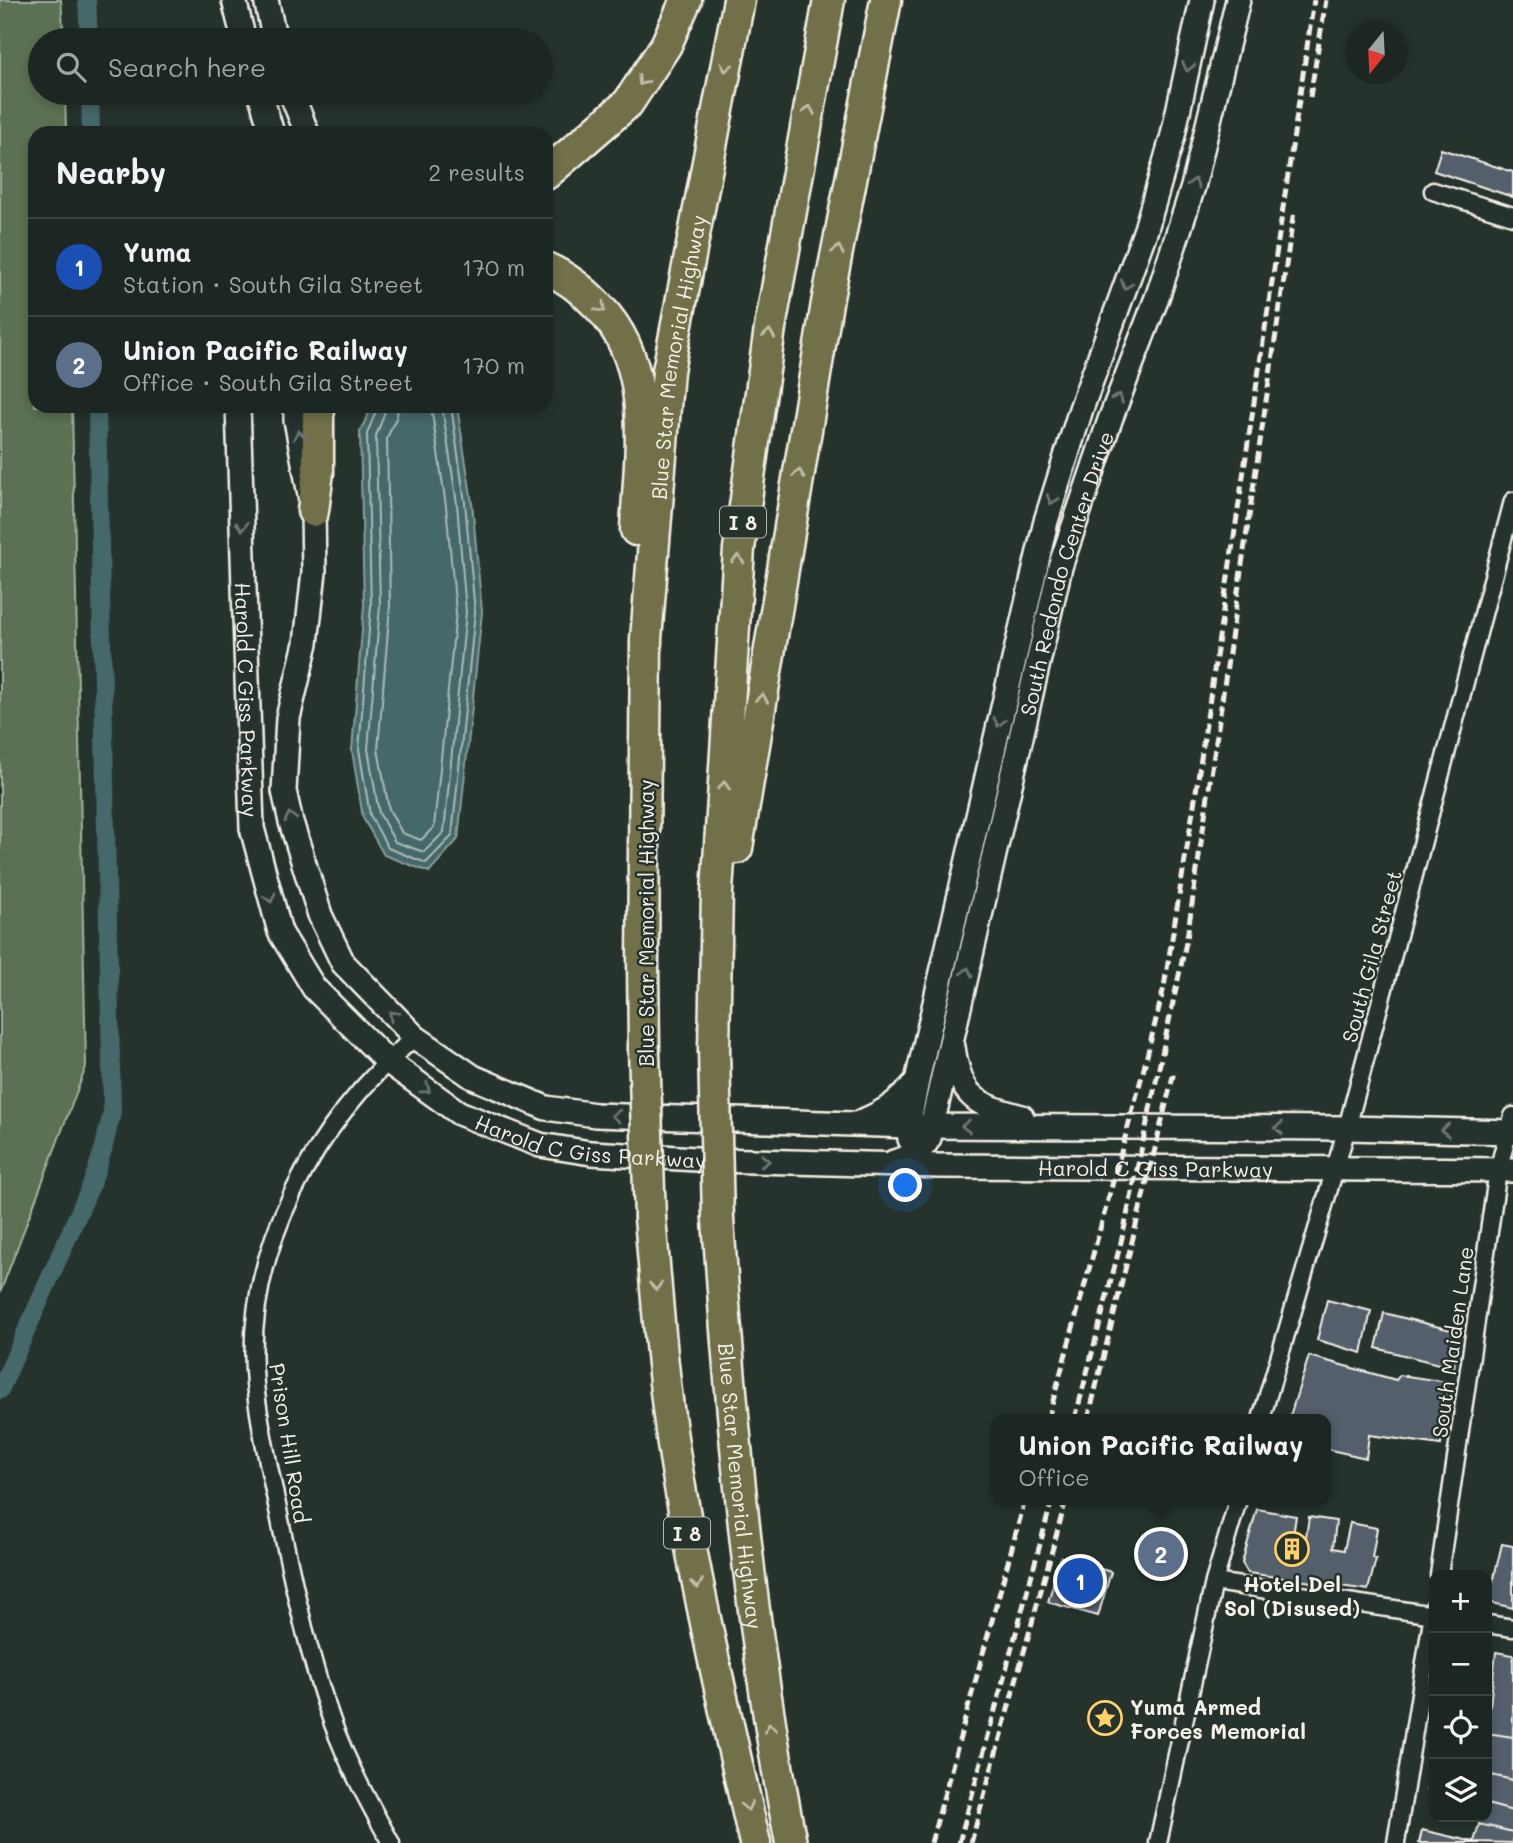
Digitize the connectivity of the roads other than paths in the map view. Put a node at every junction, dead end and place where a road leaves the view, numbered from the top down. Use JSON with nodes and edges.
{"nodes":[{"id":1,"x":234,"y":0,"type":"edge"},
{"id":2,"x":266,"y":0,"type":"edge"},
{"id":3,"x":686,"y":0,"type":"edge"},
{"id":4,"x":739,"y":0,"type":"edge"},
{"id":5,"x":831,"y":0,"type":"edge"},
{"id":6,"x":886,"y":0,"type":"edge"},
{"id":7,"x":1202,"y":0,"type":"edge"},
{"id":8,"x":1238,"y":0,"type":"edge"},
{"id":9,"x":241,"y":28,"type":"edge"},
{"id":10,"x":272,"y":28,"type":"edge"},
{"id":11,"x":264,"y":105,"type":"edge"},
{"id":12,"x":296,"y":105,"type":"edge"},
{"id":13,"x":270,"y":126,"type":"edge"},
{"id":14,"x":304,"y":126,"type":"edge"},
{"id":15,"x":553,"y":168,"type":"edge"},
{"id":16,"x":1433,"y":191,"type":"dead end"},
{"id":17,"x":1513,"y":216,"type":"edge"},
{"id":18,"x":553,"y":272,"type":"edge"},
{"id":19,"x":238,"y":413,"type":"edge"},
{"id":20,"x":296,"y":413,"type":"edge"},
{"id":21,"x":319,"y":413,"type":"edge"},
{"id":22,"x":1513,"y":501,"type":"edge"},
{"id":23,"x":313,"y":511,"type":"junction"},
{"id":24,"x":643,"y":962,"type":"junction"},
{"id":25,"x":714,"y":983,"type":"junction"},
{"id":26,"x":415,"y":1037,"type":"junction"},
{"id":27,"x":951,"y":1038,"type":"junction"},
{"id":28,"x":387,"y":1061,"type":"junction"},
{"id":29,"x":917,"y":1081,"type":"junction"},
{"id":30,"x":856,"y":1124,"type":"junction"},
{"id":31,"x":920,"y":1126,"type":"junction"},
{"id":32,"x":1512,"y":1126,"type":"edge"},
{"id":33,"x":1059,"y":1127,"type":"junction"},
{"id":34,"x":1347,"y":1128,"type":"junction"},
{"id":35,"x":918,"y":1152,"type":"junction"},
{"id":36,"x":884,"y":1164,"type":"junction"},
{"id":37,"x":940,"y":1166,"type":"junction"},
{"id":38,"x":1335,"y":1169,"type":"junction"},
{"id":39,"x":1506,"y":1170,"type":"edge"},
{"id":40,"x":1262,"y":1414,"type":"edge"},
{"id":41,"x":1237,"y":1505,"type":"edge"},
{"id":42,"x":1440,"y":1570,"type":"edge"},
{"id":43,"x":1214,"y":1582,"type":"junction"},
{"id":44,"x":1429,"y":1611,"type":"edge"},
{"id":45,"x":1492,"y":1625,"type":"edge"},
{"id":46,"x":1513,"y":1628,"type":"edge"},
{"id":47,"x":1431,"y":1633,"type":"edge"},
{"id":48,"x":391,"y":1843,"type":"edge"},
{"id":49,"x":755,"y":1843,"type":"edge"},
{"id":50,"x":791,"y":1843,"type":"edge"},
{"id":51,"x":1158,"y":1843,"type":"edge"},
{"id":52,"x":1396,"y":1843,"type":"edge"}],
"edges":[{"from":1,"to":9,"type":"main road"},
{"from":2,"to":10,"type":"main road"},
{"from":3,"to":15,"type":"highway","one_way":true},
{"from":4,"to":24,"type":"highway","name":"Blue Star Memorial Highway","number":"I 8","one_way":true},
{"from":25,"to":5,"type":"highway","name":"Blue Star Memorial Highway","number":"I 8","one_way":true},
{"from":25,"to":6,"type":"highway","one_way":true},
{"from":7,"to":29,"type":"main road","name":"South Redondo Center Drive","one_way":true},
{"from":27,"to":8,"type":"main road","name":"South Redondo Center Drive","one_way":true},
{"from":11,"to":13,"type":"main road"},
{"from":12,"to":14,"type":"main road"},
{"from":16,"to":17,"type":"street"},
{"from":18,"to":24,"type":"highway","one_way":true},
{"from":19,"to":28,"type":"main road","name":"Harold C Giss Parkway","one_way":true},
{"from":23,"to":20,"type":"main road","name":"Harold C Giss Parkway","one_way":true},
{"from":21,"to":23,"type":"highway"},
{"from":22,"to":34,"type":"street","name":"South Gila Street"},
{"from":26,"to":23,"type":"main road","name":"Harold C Giss Parkway","one_way":true},
{"from":24,"to":49,"type":"highway","name":"Blue Star Memorial Highway","number":"I 8","one_way":true,"bridge":true},
{"from":50,"to":25,"type":"highway","name":"Blue Star Memorial Highway","number":"I 8","one_way":true,"bridge":true},
{"from":26,"to":28,"type":"street","name":"Prison Hill Road"},
{"from":30,"to":26,"type":"main road","name":"Harold C Giss Parkway","one_way":true},
{"from":27,"to":31,"type":"main road","name":"South Redondo Center Drive"},
{"from":27,"to":33,"type":"main road"},
{"from":28,"to":36,"type":"main road","name":"Harold C Giss Parkway","one_way":true},
{"from":28,"to":48,"type":"street","name":"Prison Hill Road"},
{"from":29,"to":30,"type":"main road"},
{"from":29,"to":31,"type":"main road","name":"South Redondo Center Drive"},
{"from":30,"to":31,"type":"main road","name":"Harold C Giss Parkway"},
{"from":33,"to":31,"type":"main road","name":"Harold C Giss Parkway","one_way":true},
{"from":31,"to":35,"type":"main road","name":"South Redondo Center Drive"},
{"from":32,"to":34,"type":"main road","name":"Harold C Giss Parkway","one_way":true},
{"from":32,"to":39,"type":"street","name":"South Maiden Lane"},
{"from":34,"to":33,"type":"main road","name":"Harold C Giss Parkway","one_way":true},
{"from":34,"to":38,"type":"street","name":"South Gila Street"},
{"from":35,"to":36,"type":"main road"},
{"from":35,"to":37,"type":"main road"},
{"from":36,"to":37,"type":"main road","name":"Harold C Giss Parkway"},
{"from":37,"to":38,"type":"main road","name":"Harold C Giss Parkway"},
{"from":38,"to":39,"type":"main road","name":"Harold C Giss Parkway"},
{"from":38,"to":40,"type":"street","name":"South Gila Street"},
{"from":39,"to":42,"type":"street","name":"South Maiden Lane"},
{"from":41,"to":43,"type":"street"},
{"from":43,"to":44,"type":"street"},
{"from":43,"to":51,"type":"street"},
{"from":45,"to":46,"type":"street"},
{"from":47,"to":52,"type":"street"}]}
